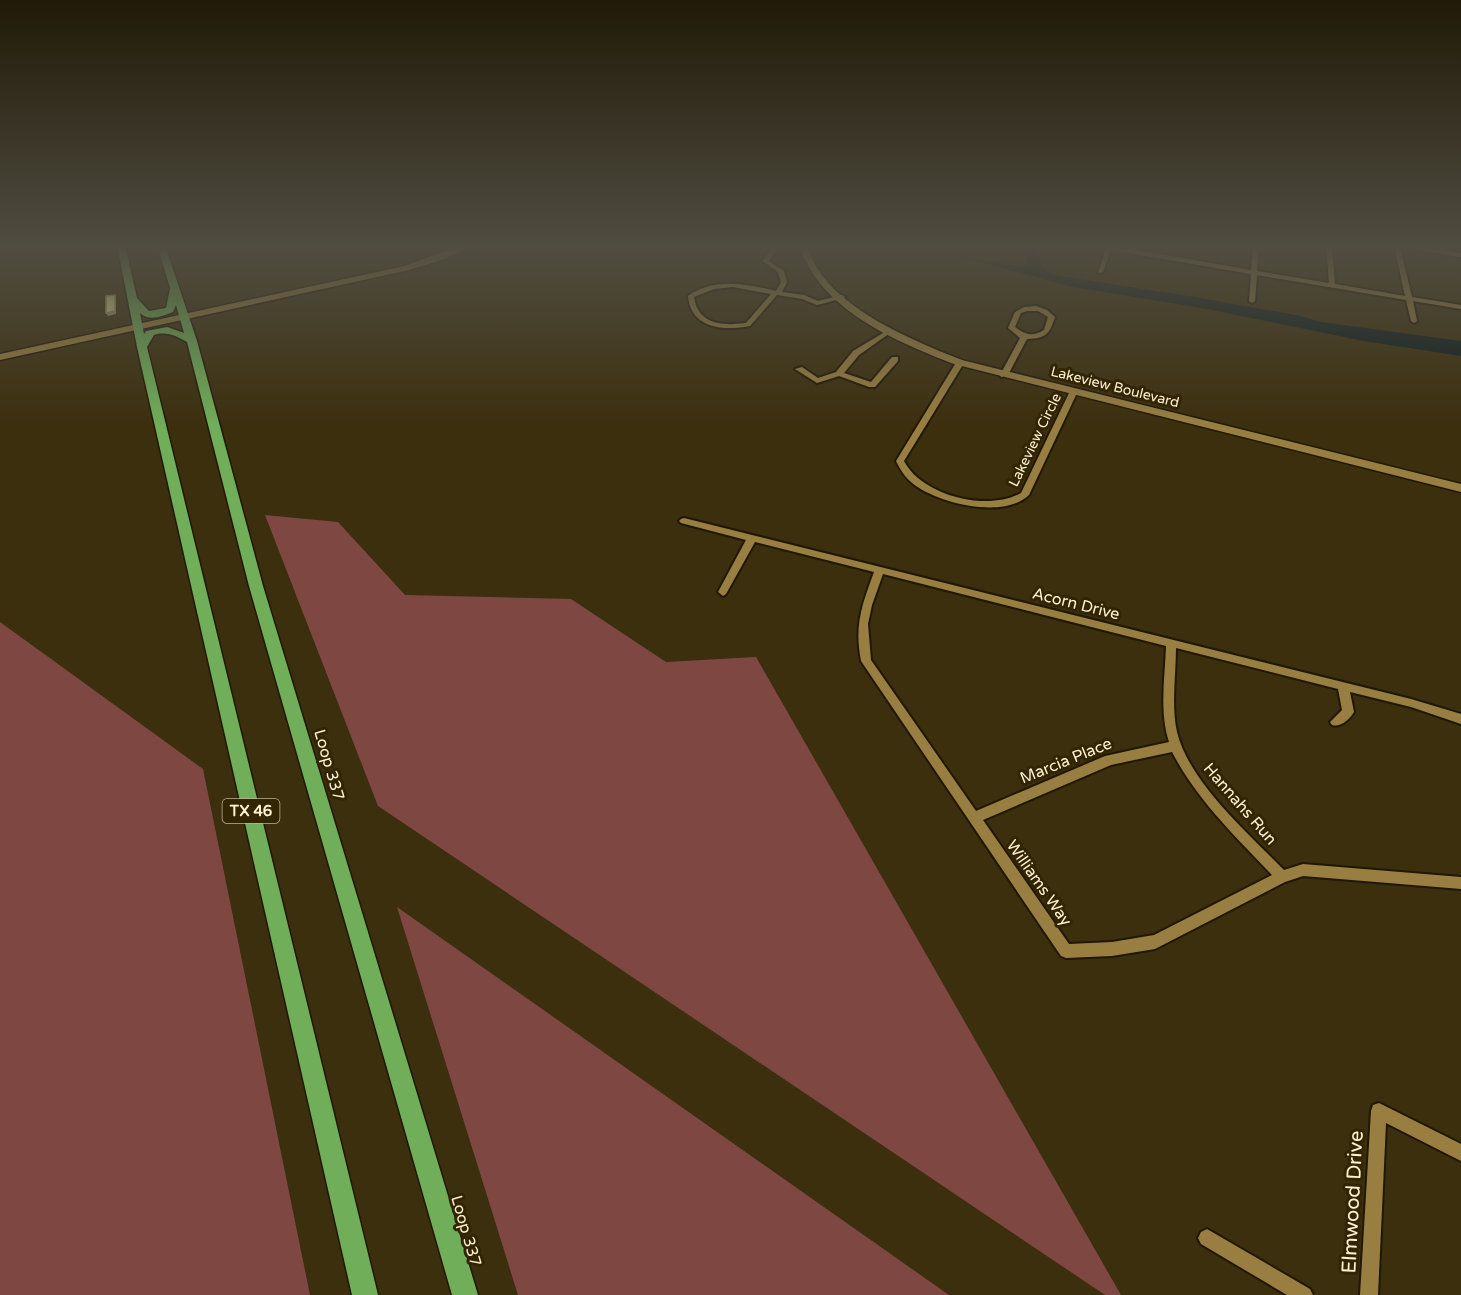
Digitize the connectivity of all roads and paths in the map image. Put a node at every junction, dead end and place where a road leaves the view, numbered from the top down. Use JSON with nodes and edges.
{"nodes":[{"id":1,"x":133,"y":305,"type":"edge"},
{"id":2,"x":138,"y":305,"type":"edge"},
{"id":3,"x":171,"y":305,"type":"edge"},
{"id":4,"x":181,"y":305,"type":"edge"},
{"id":5,"x":236,"y":305,"type":"edge"},
{"id":6,"x":691,"y":305,"type":"edge"},
{"id":7,"x":765,"y":305,"type":"edge"},
{"id":8,"x":853,"y":305,"type":"edge"},
{"id":9,"x":1411,"y":305,"type":"edge"},
{"id":10,"x":184,"y":317,"type":"junction"},
{"id":11,"x":1414,"y":321,"type":"dead end"},
{"id":12,"x":137,"y":326,"type":"junction"},
{"id":13,"x":888,"y":332,"type":"junction"},
{"id":14,"x":1024,"y":337,"type":"junction"},
{"id":15,"x":192,"y":341,"type":"junction"},
{"id":16,"x":142,"y":347,"type":"junction"},
{"id":17,"x":0,"y":357,"type":"edge"},
{"id":18,"x":896,"y":359,"type":"dead end"},
{"id":19,"x":960,"y":363,"type":"junction"},
{"id":20,"x":799,"y":369,"type":"dead end"},
{"id":21,"x":839,"y":374,"type":"junction"},
{"id":22,"x":1004,"y":375,"type":"junction"},
{"id":23,"x":1073,"y":393,"type":"junction"},
{"id":24,"x":1461,"y":488,"type":"edge"},
{"id":25,"x":684,"y":521,"type":"dead end"},
{"id":26,"x":752,"y":538,"type":"junction"},
{"id":27,"x":880,"y":570,"type":"junction"},
{"id":28,"x":723,"y":592,"type":"dead end"},
{"id":29,"x":1171,"y":644,"type":"junction"},
{"id":30,"x":1343,"y":687,"type":"junction"},
{"id":31,"x":1461,"y":719,"type":"edge"},
{"id":32,"x":1336,"y":722,"type":"dead end"},
{"id":33,"x":1175,"y":746,"type":"junction"},
{"id":34,"x":973,"y":818,"type":"junction"},
{"id":35,"x":1282,"y":877,"type":"junction"},
{"id":36,"x":1461,"y":883,"type":"edge"},
{"id":37,"x":1461,"y":1153,"type":"edge"},
{"id":38,"x":1208,"y":1238,"type":"dead end"},
{"id":39,"x":365,"y":1295,"type":"edge"},
{"id":40,"x":465,"y":1295,"type":"edge"},
{"id":41,"x":1304,"y":1295,"type":"edge"},
{"id":42,"x":1369,"y":1295,"type":"edge"}],
"edges":[{"from":1,"to":12,"type":"main road","number":"TX 46"},
{"from":2,"to":3,"type":"main road"},
{"from":4,"to":10,"type":"main road","name":"Loop 337"},
{"from":5,"to":10,"type":"street"},
{"from":6,"to":7,"type":"street"},
{"from":8,"to":13,"type":"street","name":"Lakeview Boulevard"},
{"from":9,"to":11,"type":"street"},
{"from":10,"to":12,"type":"street"},
{"from":10,"to":15,"type":"main road","name":"Loop 337"},
{"from":12,"to":16,"type":"main road","number":"TX 46"},
{"from":12,"to":17,"type":"street"},
{"from":13,"to":19,"type":"street","name":"Lakeview Boulevard"},
{"from":13,"to":21,"type":"street"},
{"from":14,"to":14,"type":"street"},
{"from":14,"to":22,"type":"street"},
{"from":15,"to":16,"type":"main road"},
{"from":15,"to":40,"type":"main road","name":"Loop 337"},
{"from":16,"to":39,"type":"main road","number":"TX 46"},
{"from":18,"to":21,"type":"street"},
{"from":19,"to":22,"type":"street","name":"Lakeview Boulevard"},
{"from":19,"to":23,"type":"street","name":"Lakeview Circle"},
{"from":20,"to":21,"type":"street"},
{"from":22,"to":23,"type":"street","name":"Lakeview Boulevard"},
{"from":23,"to":24,"type":"street","name":"Lakeview Boulevard"},
{"from":25,"to":26,"type":"street","name":"Acorn Drive"},
{"from":26,"to":27,"type":"street","name":"Acorn Drive"},
{"from":26,"to":28,"type":"street"},
{"from":27,"to":29,"type":"street","name":"Acorn Drive"},
{"from":27,"to":34,"type":"street","name":"Williams Way"},
{"from":29,"to":30,"type":"street","name":"Acorn Drive"},
{"from":29,"to":33,"type":"street","name":"Hannahs Run"},
{"from":30,"to":31,"type":"street","name":"Acorn Drive"},
{"from":30,"to":32,"type":"street"},
{"from":33,"to":34,"type":"street","name":"Marcia Place"},
{"from":33,"to":35,"type":"street","name":"Hannahs Run"},
{"from":34,"to":35,"type":"street","name":"Williams Way"},
{"from":35,"to":36,"type":"street","name":"Williams Way"},
{"from":37,"to":42,"type":"street","name":"Elmwood Drive"},
{"from":38,"to":41,"type":"street"}]}
